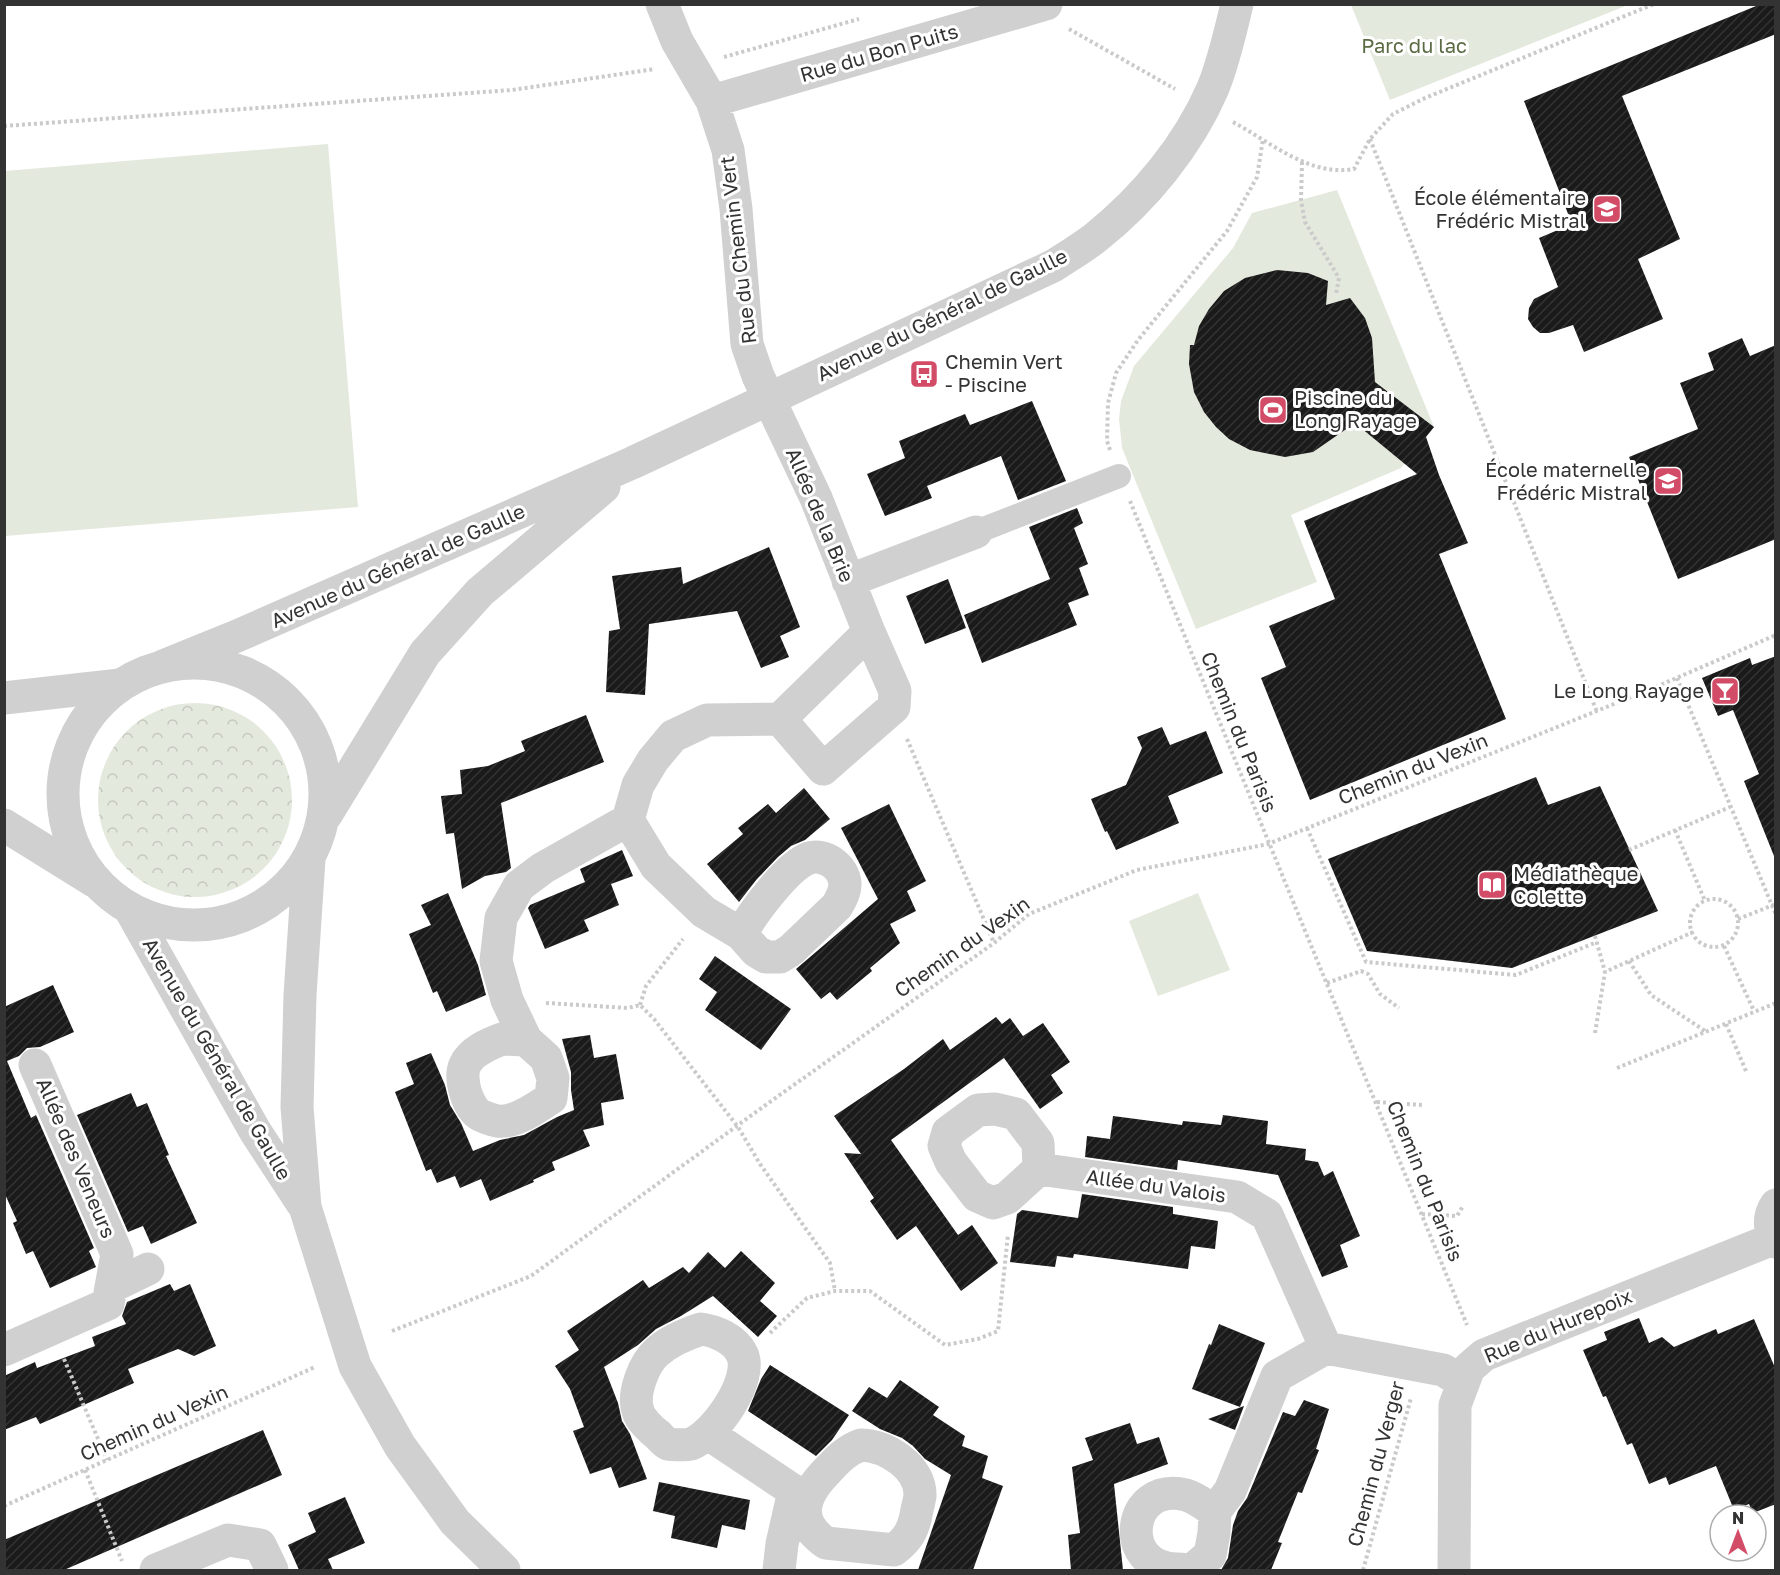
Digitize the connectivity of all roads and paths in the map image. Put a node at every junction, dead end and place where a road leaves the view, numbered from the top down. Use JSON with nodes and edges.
{"nodes":[{"id":1,"x":662,"y":4,"type":"edge"},
{"id":2,"x":1237,"y":4,"type":"edge"},
{"id":3,"x":1654,"y":4,"type":"edge"},
{"id":4,"x":1056,"y":14,"type":"edge"},
{"id":5,"x":866,"y":17,"type":"dead end"},
{"id":6,"x":689,"y":64,"type":"junction"},
{"id":7,"x":1175,"y":89,"type":"dead end"},
{"id":8,"x":712,"y":101,"type":"junction"},
{"id":9,"x":1227,"y":119,"type":"dead end"},
{"id":10,"x":4,"y":126,"type":"edge"},
{"id":11,"x":1263,"y":139,"type":"junction"},
{"id":12,"x":1370,"y":139,"type":"junction"},
{"id":13,"x":1302,"y":162,"type":"junction"},
{"id":14,"x":1336,"y":294,"type":"dead end"},
{"id":15,"x":769,"y":398,"type":"junction"},
{"id":16,"x":632,"y":463,"type":"junction"},
{"id":17,"x":1119,"y":476,"type":"junction"},
{"id":18,"x":976,"y":532,"type":"joint"},
{"id":19,"x":848,"y":580,"type":"junction"},
{"id":20,"x":869,"y":632,"type":"junction"},
{"id":21,"x":1776,"y":635,"type":"edge"},
{"id":22,"x":163,"y":666,"type":"junction"},
{"id":23,"x":1677,"y":678,"type":"junction"},
{"id":24,"x":120,"y":685,"type":"junction"},
{"id":25,"x":4,"y":698,"type":"edge"},
{"id":26,"x":894,"y":707,"type":"junction"},
{"id":27,"x":1597,"y":712,"type":"junction"},
{"id":28,"x":780,"y":718,"type":"junction"},
{"id":29,"x":1730,"y":807,"type":"junction"},
{"id":30,"x":324,"y":819,"type":"junction"},
{"id":31,"x":628,"y":820,"type":"junction"},
{"id":32,"x":4,"y":825,"type":"edge"},
{"id":33,"x":1307,"y":828,"type":"junction"},
{"id":34,"x":1675,"y":830,"type":"junction"},
{"id":35,"x":1268,"y":844,"type":"junction"},
{"id":36,"x":1629,"y":850,"type":"dead end"},
{"id":37,"x":309,"y":859,"type":"junction"},
{"id":38,"x":94,"y":881,"type":"junction"},
{"id":39,"x":1705,"y":901,"type":"junction"},
{"id":40,"x":1773,"y":905,"type":"edge"},
{"id":41,"x":130,"y":909,"type":"junction"},
{"id":42,"x":704,"y":912,"type":"junction"},
{"id":43,"x":1776,"y":915,"type":"edge"},
{"id":44,"x":1738,"y":919,"type":"junction"},
{"id":45,"x":1693,"y":932,"type":"junction"},
{"id":46,"x":741,"y":934,"type":"dead end"},
{"id":47,"x":1595,"y":936,"type":"dead end"},
{"id":48,"x":1596,"y":942,"type":"junction"},
{"id":49,"x":994,"y":943,"type":"junction"},
{"id":50,"x":1724,"y":946,"type":"junction"},
{"id":51,"x":1629,"y":961,"type":"junction"},
{"id":52,"x":1366,"y":962,"type":"junction"},
{"id":53,"x":1361,"y":971,"type":"junction"},
{"id":54,"x":1605,"y":972,"type":"junction"},
{"id":55,"x":1327,"y":983,"type":"junction"},
{"id":56,"x":507,"y":1000,"type":"junction"},
{"id":57,"x":1776,"y":1003,"type":"edge"},
{"id":58,"x":640,"y":1005,"type":"junction"},
{"id":59,"x":1399,"y":1008,"type":"dead end"},
{"id":60,"x":1754,"y":1011,"type":"junction"},
{"id":61,"x":1726,"y":1024,"type":"junction"},
{"id":62,"x":1706,"y":1032,"type":"junction"},
{"id":63,"x":1594,"y":1033,"type":"dead end"},
{"id":64,"x":526,"y":1040,"type":"dead end"},
{"id":65,"x":35,"y":1065,"type":"dead end"},
{"id":66,"x":1617,"y":1068,"type":"dead end"},
{"id":67,"x":1746,"y":1071,"type":"dead end"},
{"id":68,"x":1377,"y":1102,"type":"junction"},
{"id":69,"x":1422,"y":1105,"type":"dead end"},
{"id":70,"x":738,"y":1127,"type":"junction"},
{"id":71,"x":1039,"y":1169,"type":"junction"},
{"id":72,"x":1007,"y":1198,"type":"junction"},
{"id":73,"x":1463,"y":1206,"type":"dead end"},
{"id":74,"x":1776,"y":1206,"type":"edge"},
{"id":75,"x":305,"y":1207,"type":"junction"},
{"id":76,"x":1422,"y":1214,"type":"junction"},
{"id":77,"x":1774,"y":1241,"type":"edge"},
{"id":78,"x":148,"y":1269,"type":"dead end"},
{"id":79,"x":111,"y":1287,"type":"junction"},
{"id":80,"x":835,"y":1291,"type":"junction"},
{"id":81,"x":52,"y":1330,"type":"junction"},
{"id":82,"x":392,"y":1331,"type":"dead end"},
{"id":83,"x":1326,"y":1348,"type":"junction"},
{"id":84,"x":4,"y":1350,"type":"edge"},
{"id":85,"x":743,"y":1355,"type":"junction"},
{"id":86,"x":1484,"y":1355,"type":"junction"},
{"id":87,"x":1417,"y":1365,"type":"junction"},
{"id":88,"x":315,"y":1367,"type":"dead end"},
{"id":89,"x":1462,"y":1382,"type":"junction"},
{"id":90,"x":707,"y":1433,"type":"junction"},
{"id":91,"x":107,"y":1460,"type":"junction"},
{"id":92,"x":85,"y":1470,"type":"junction"},
{"id":93,"x":4,"y":1506,"type":"edge"},
{"id":94,"x":1215,"y":1511,"type":"dead end"},
{"id":95,"x":126,"y":1570,"type":"edge"},
{"id":96,"x":156,"y":1570,"type":"edge"},
{"id":97,"x":272,"y":1570,"type":"edge"},
{"id":98,"x":504,"y":1570,"type":"edge"},
{"id":99,"x":779,"y":1570,"type":"edge"},
{"id":100,"x":1363,"y":1570,"type":"edge"},
{"id":101,"x":1454,"y":1570,"type":"edge"}],
"edges":[{"from":1,"to":6,"type":"street","name":"Rue du Chemin Vert"},
{"from":2,"to":15,"type":"street","name":"Avenue du Général de Gaulle"},
{"from":3,"to":12,"type":"path"},
{"from":4,"to":7,"type":"path"},
{"from":4,"to":8,"type":"street","name":"Rue du Bon Puits"},
{"from":5,"to":6,"type":"path"},
{"from":6,"to":8,"type":"street","name":"Rue du Chemin Vert"},
{"from":6,"to":10,"type":"path"},
{"from":8,"to":15,"type":"street","name":"Rue du Chemin Vert"},
{"from":9,"to":11,"type":"path"},
{"from":11,"to":13,"type":"path"},
{"from":11,"to":17,"type":"path","name":"Chemin du Parisis"},
{"from":12,"to":13,"type":"path"},
{"from":12,"to":27,"type":"path"},
{"from":13,"to":14,"type":"path"},
{"from":15,"to":16,"type":"street","name":"Avenue du Général de Gaulle"},
{"from":15,"to":19,"type":"street","name":"Allée de la Brie"},
{"from":16,"to":22,"type":"street","name":"Avenue du Général de Gaulle"},
{"from":16,"to":30,"type":"street","name":"Avenue du Général de Gaulle"},
{"from":17,"to":18,"type":"street"},
{"from":17,"to":35,"type":"path","name":"Chemin du Parisis"},
{"from":18,"to":19,"type":"street"},
{"from":19,"to":20,"type":"street","name":"Allée de la Brie"},
{"from":20,"to":26,"type":"street","name":"Allée de la Brie"},
{"from":20,"to":28,"type":"street"},
{"from":21,"to":23,"type":"path","name":"Chemin du Vexin"},
{"from":22,"to":24,"type":"street","name":"Avenue du Général de Gaulle"},
{"from":22,"to":30,"type":"street"},
{"from":23,"to":27,"type":"path","name":"Chemin du Vexin"},
{"from":23,"to":29,"type":"path"},
{"from":24,"to":25,"type":"street"},
{"from":24,"to":38,"type":"street"},
{"from":26,"to":28,"type":"street"},
{"from":26,"to":49,"type":"path"},
{"from":27,"to":33,"type":"path","name":"Chemin du Vexin"},
{"from":28,"to":31,"type":"street"},
{"from":29,"to":34,"type":"path"},
{"from":29,"to":40,"type":"path"},
{"from":30,"to":37,"type":"street"},
{"from":31,"to":42,"type":"street"},
{"from":31,"to":56,"type":"street"},
{"from":32,"to":38,"type":"street"},
{"from":33,"to":35,"type":"path","name":"Chemin du Vexin"},
{"from":33,"to":52,"type":"path"},
{"from":34,"to":36,"type":"path"},
{"from":34,"to":39,"type":"path"},
{"from":35,"to":49,"type":"path","name":"Chemin du Vexin"},
{"from":35,"to":55,"type":"path","name":"Chemin du Parisis"},
{"from":37,"to":41,"type":"street"},
{"from":37,"to":75,"type":"street","name":"Avenue du Général de Gaulle"},
{"from":38,"to":41,"type":"street"},
{"from":39,"to":44,"type":"path"},
{"from":39,"to":45,"type":"path"},
{"from":40,"to":43,"type":"path"},
{"from":40,"to":44,"type":"path"},
{"from":41,"to":75,"type":"street","name":"Avenue du Général de Gaulle"},
{"from":42,"to":46,"type":"street"},
{"from":42,"to":58,"type":"path"},
{"from":44,"to":50,"type":"path"},
{"from":45,"to":50,"type":"path"},
{"from":45,"to":51,"type":"path"},
{"from":47,"to":48,"type":"path"},
{"from":48,"to":52,"type":"path"},
{"from":48,"to":54,"type":"path"},
{"from":49,"to":70,"type":"path","name":"Chemin du Vexin"},
{"from":50,"to":60,"type":"path"},
{"from":51,"to":54,"type":"path"},
{"from":51,"to":62,"type":"path"},
{"from":52,"to":53,"type":"path"},
{"from":53,"to":55,"type":"path"},
{"from":53,"to":59,"type":"path"},
{"from":54,"to":63,"type":"path"},
{"from":55,"to":68,"type":"path","name":"Chemin du Parisis"},
{"from":56,"to":58,"type":"path"},
{"from":56,"to":64,"type":"street"},
{"from":57,"to":60,"type":"path"},
{"from":58,"to":70,"type":"path"},
{"from":60,"to":61,"type":"path"},
{"from":61,"to":62,"type":"path"},
{"from":61,"to":67,"type":"path"},
{"from":62,"to":66,"type":"path"},
{"from":65,"to":79,"type":"street","name":"Allée des Veneurs"},
{"from":68,"to":69,"type":"path"},
{"from":68,"to":76,"type":"path","name":"Chemin du Parisis"},
{"from":70,"to":80,"type":"path"},
{"from":70,"to":82,"type":"path","name":"Chemin du Vexin"},
{"from":71,"to":72,"type":"street"},
{"from":71,"to":72,"type":"street"},
{"from":71,"to":83,"type":"street","name":"Allée du Valois"},
{"from":72,"to":80,"type":"path"},
{"from":73,"to":76,"type":"path"},
{"from":74,"to":77,"type":"street"},
{"from":75,"to":98,"type":"street","name":"Avenue du Général de Gaulle"},
{"from":76,"to":86,"type":"path","name":"Chemin du Parisis"},
{"from":77,"to":86,"type":"street","name":"Rue du Hurepoix"},
{"from":78,"to":79,"type":"street"},
{"from":79,"to":81,"type":"street","name":"Allée des Veneurs"},
{"from":80,"to":85,"type":"path"},
{"from":81,"to":84,"type":"street","name":"Allée des Veneurs"},
{"from":81,"to":91,"type":"path"},
{"from":83,"to":87,"type":"street"},
{"from":83,"to":94,"type":"street"},
{"from":85,"to":90,"type":"street"},
{"from":85,"to":90,"type":"street"},
{"from":86,"to":89,"type":"street","name":"Rue du Hurepoix"},
{"from":87,"to":89,"type":"street"},
{"from":87,"to":100,"type":"path","name":"Chemin du Verger"},
{"from":88,"to":91,"type":"path","name":"Chemin du Vexin"},
{"from":89,"to":101,"type":"street","name":"Rue du Hurepoix"},
{"from":90,"to":99,"type":"street"},
{"from":91,"to":92,"type":"path","name":"Chemin du Vexin"},
{"from":92,"to":93,"type":"path","name":"Chemin du Vexin"},
{"from":92,"to":95,"type":"path"},
{"from":96,"to":97,"type":"street"}]}
